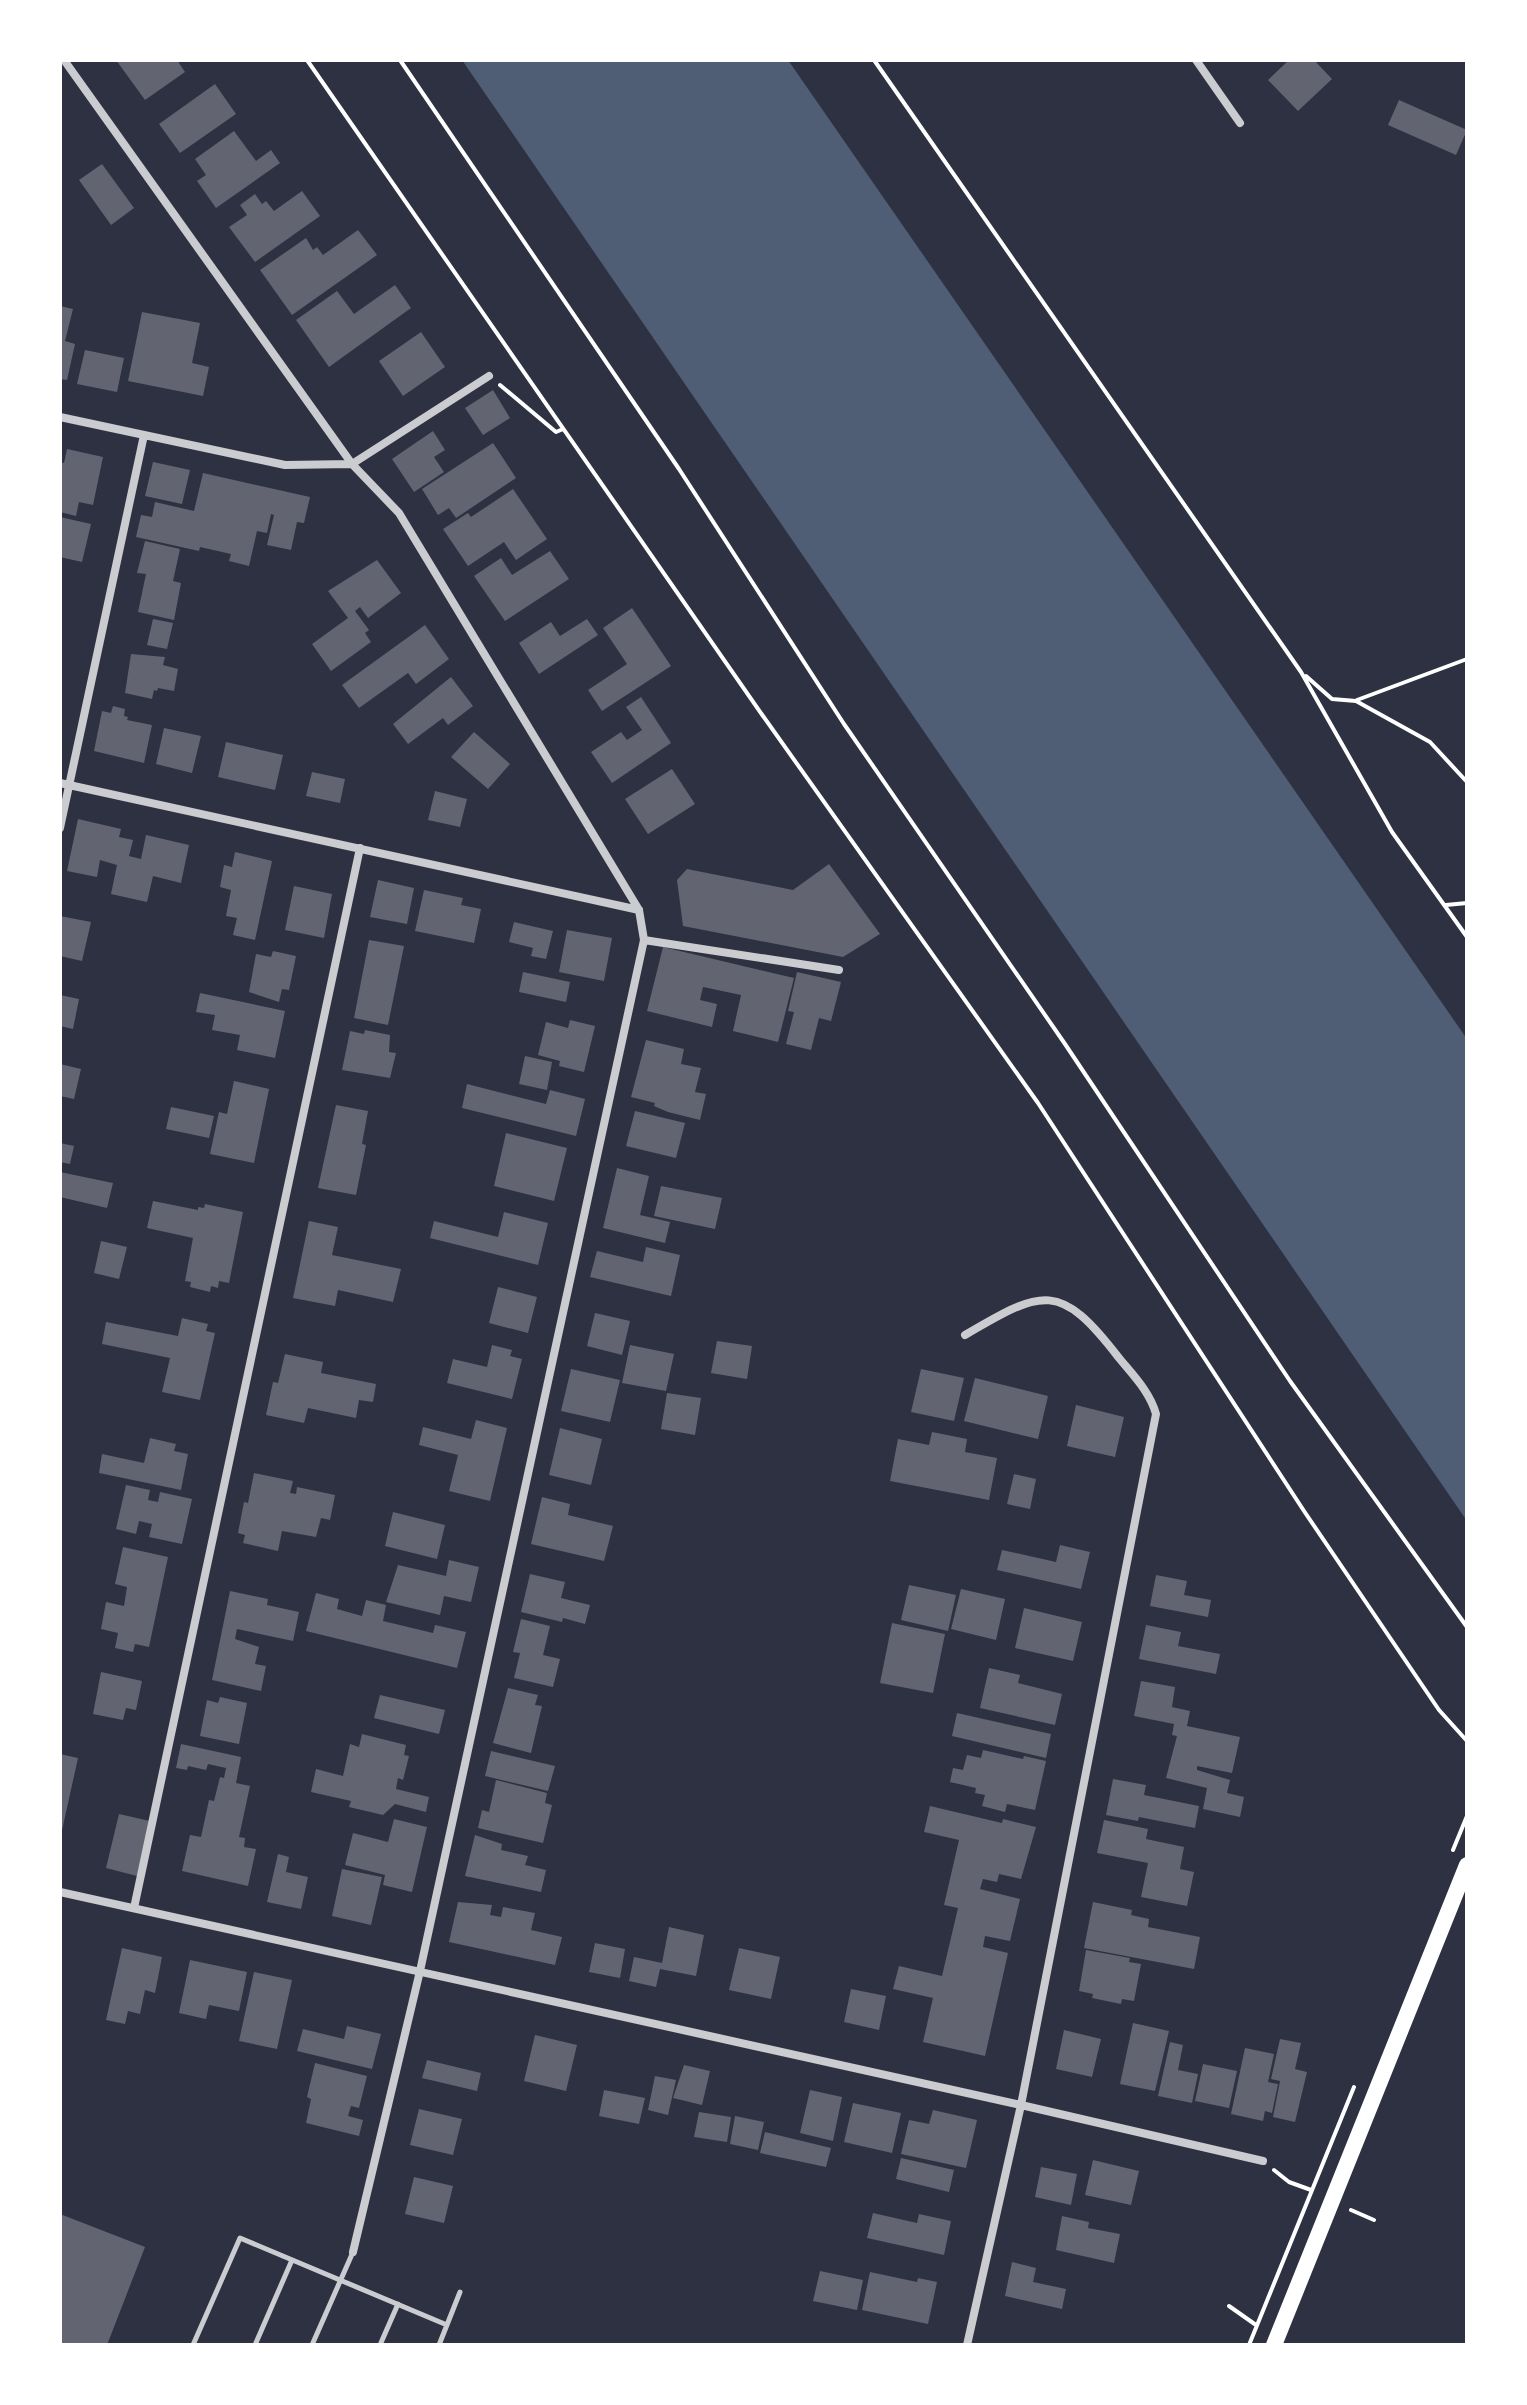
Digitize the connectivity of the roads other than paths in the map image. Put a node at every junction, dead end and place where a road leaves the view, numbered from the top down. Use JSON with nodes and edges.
{"nodes":[{"id":1,"x":64,"y":60,"type":"edge"},
{"id":2,"x":1196,"y":60,"type":"edge"},
{"id":3,"x":1240,"y":123,"type":"dead end"},
{"id":4,"x":489,"y":376,"type":"road end"},
{"id":5,"x":60,"y":417,"type":"edge"},
{"id":6,"x":144,"y":435,"type":"junction"},
{"id":7,"x":352,"y":464,"type":"junction"},
{"id":8,"x":65,"y":784,"type":"edge"},
{"id":9,"x":60,"y":828,"type":"edge"},
{"id":10,"x":360,"y":848,"type":"junction"},
{"id":11,"x":639,"y":910,"type":"junction"},
{"id":12,"x":644,"y":940,"type":"junction"},
{"id":13,"x":839,"y":970,"type":"dead end"},
{"id":14,"x":965,"y":1335,"type":"dead end"},
{"id":15,"x":1467,"y":1865,"type":"edge"},
{"id":16,"x":60,"y":1892,"type":"edge"},
{"id":17,"x":134,"y":1908,"type":"junction"},
{"id":18,"x":420,"y":1971,"type":"junction"},
{"id":19,"x":1021,"y":2105,"type":"junction"},
{"id":20,"x":1263,"y":2161,"type":"dead end"},
{"id":21,"x":353,"y":2252,"type":"joint"},
{"id":22,"x":292,"y":2260,"type":"junction"},
{"id":23,"x":340,"y":2280,"type":"junction"},
{"id":24,"x":460,"y":2292,"type":"dead end"},
{"id":25,"x":398,"y":2304,"type":"junction"},
{"id":26,"x":447,"y":2325,"type":"junction"},
{"id":27,"x":193,"y":2345,"type":"edge"},
{"id":28,"x":255,"y":2345,"type":"edge"},
{"id":29,"x":312,"y":2345,"type":"edge"},
{"id":30,"x":380,"y":2345,"type":"edge"},
{"id":31,"x":439,"y":2345,"type":"edge"},
{"id":32,"x":967,"y":2345,"type":"edge"},
{"id":33,"x":1274,"y":2345,"type":"edge"}],
"edges":[{"from":1,"to":7,"type":"street"},
{"from":2,"to":3,"type":"street"},
{"from":4,"to":7,"type":"street"},
{"from":5,"to":6,"type":"street"},
{"from":6,"to":7,"type":"street"},
{"from":6,"to":8,"type":"street"},
{"from":7,"to":11,"type":"street"},
{"from":8,"to":9,"type":"street"},
{"from":8,"to":10,"type":"street"},
{"from":10,"to":11,"type":"street"},
{"from":10,"to":17,"type":"street"},
{"from":11,"to":12,"type":"street"},
{"from":12,"to":13,"type":"street"},
{"from":12,"to":18,"type":"street"},
{"from":14,"to":19,"type":"street"},
{"from":15,"to":33,"type":"main road"},
{"from":16,"to":17,"type":"street"},
{"from":17,"to":18,"type":"street"},
{"from":18,"to":19,"type":"street"},
{"from":18,"to":21,"type":"street"},
{"from":19,"to":20,"type":"street"},
{"from":19,"to":32,"type":"street"},
{"from":21,"to":23,"type":"lane"},
{"from":22,"to":23,"type":"lane"},
{"from":22,"to":27,"type":"lane"},
{"from":22,"to":28,"type":"lane"},
{"from":23,"to":25,"type":"lane"},
{"from":23,"to":29,"type":"lane"},
{"from":24,"to":26,"type":"lane"},
{"from":25,"to":26,"type":"lane"},
{"from":25,"to":30,"type":"lane"},
{"from":26,"to":31,"type":"lane"}]}
